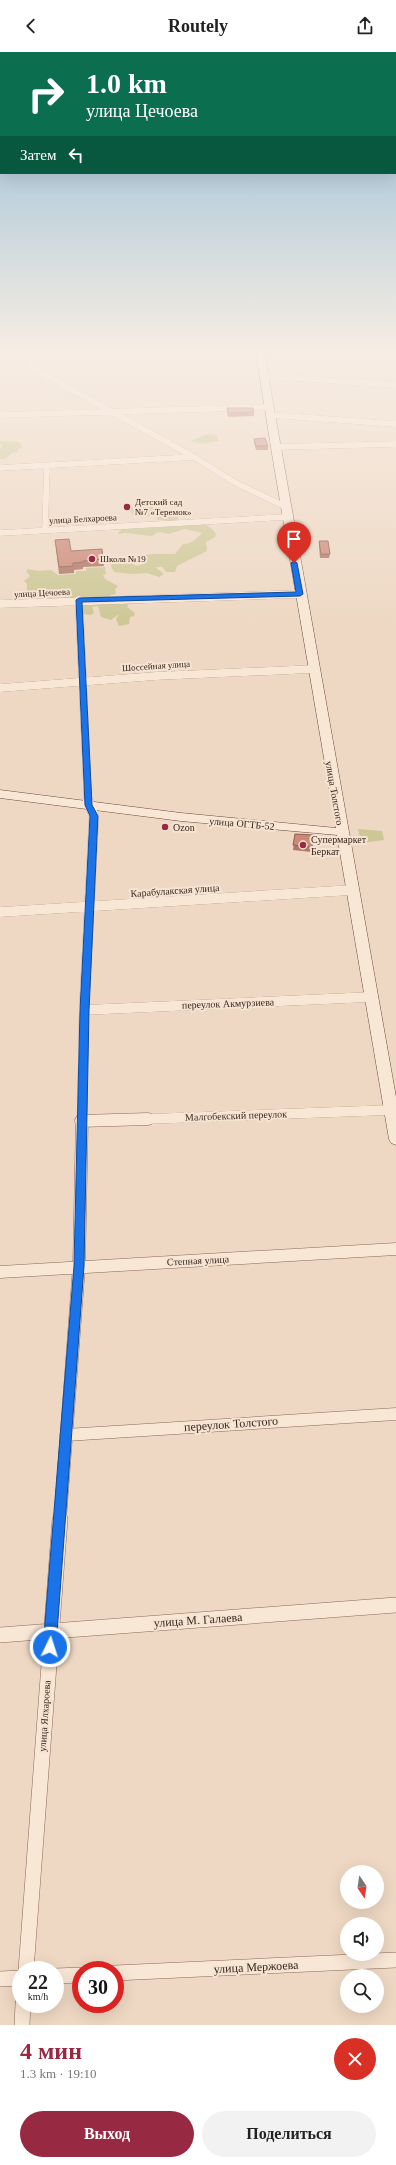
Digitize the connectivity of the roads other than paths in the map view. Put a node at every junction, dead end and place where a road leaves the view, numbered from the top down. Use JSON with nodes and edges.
{"nodes":[{"id":1,"x":170,"y":444,"type":"edge"},
{"id":2,"x":274,"y":444,"type":"edge"},
{"id":3,"x":394,"y":444,"type":"edge"},
{"id":4,"x":275,"y":449,"type":"junction"},
{"id":5,"x":194,"y":457,"type":"junction"},
{"id":6,"x":47,"y":466,"type":"junction"},
{"id":7,"x":0,"y":468,"type":"edge"},
{"id":8,"x":285,"y":512,"type":"junction"},
{"id":9,"x":45,"y":531,"type":"junction"},
{"id":10,"x":0,"y":533,"type":"edge"},
{"id":11,"x":300,"y":594,"type":"junction"},
{"id":12,"x":79,"y":600,"type":"junction"},
{"id":13,"x":0,"y":604,"type":"edge"},
{"id":14,"x":313,"y":669,"type":"junction"},
{"id":15,"x":83,"y":680,"type":"junction"},
{"id":16,"x":0,"y":688,"type":"edge"},
{"id":17,"x":0,"y":794,"type":"edge"},
{"id":18,"x":88,"y":805,"type":"junction"},
{"id":19,"x":341,"y":832,"type":"junction"},
{"id":20,"x":352,"y":890,"type":"junction"},
{"id":21,"x":91,"y":906,"type":"junction"},
{"id":22,"x":0,"y":912,"type":"edge"},
{"id":23,"x":371,"y":997,"type":"junction"},
{"id":24,"x":84,"y":1010,"type":"junction"},
{"id":25,"x":391,"y":1110,"type":"junction"},
{"id":26,"x":81,"y":1121,"type":"junction"},
{"id":27,"x":396,"y":1139,"type":"edge"},
{"id":28,"x":396,"y":1249,"type":"edge"},
{"id":29,"x":79,"y":1266,"type":"junction"},
{"id":30,"x":0,"y":1272,"type":"edge"},
{"id":31,"x":396,"y":1414,"type":"edge"},
{"id":32,"x":66,"y":1434,"type":"junction"},
{"id":33,"x":396,"y":1605,"type":"edge"},
{"id":34,"x":51,"y":1632,"type":"junction"},
{"id":35,"x":0,"y":1635,"type":"edge"},
{"id":36,"x":396,"y":1960,"type":"edge"},
{"id":37,"x":27,"y":1961,"type":"edge"},
{"id":38,"x":124,"y":1973,"type":"edge"},
{"id":39,"x":12,"y":1978,"type":"edge"},
{"id":40,"x":0,"y":1979,"type":"edge"},
{"id":41,"x":23,"y":2013,"type":"edge"},
{"id":42,"x":22,"y":2025,"type":"edge"}],
"edges":[{"from":1,"to":5,"type":"street"},
{"from":2,"to":4,"type":"street","name":"улица Толстого"},
{"from":3,"to":4,"type":"street"},
{"from":4,"to":8,"type":"street","name":"улица Толстого"},
{"from":5,"to":6,"type":"street"},
{"from":5,"to":8,"type":"street"},
{"from":6,"to":7,"type":"street"},
{"from":6,"to":9,"type":"street"},
{"from":8,"to":9,"type":"street","name":"улица Белхароева"},
{"from":8,"to":11,"type":"street","name":"улица Толстого"},
{"from":9,"to":10,"type":"street","name":"улица Белхароева"},
{"from":11,"to":12,"type":"street","name":"улица Цечоева"},
{"from":11,"to":14,"type":"street","name":"улица Толстого"},
{"from":12,"to":13,"type":"street","name":"улица Цечоева"},
{"from":12,"to":15,"type":"street","name":"улица Ялхароева"},
{"from":14,"to":15,"type":"street","name":"Шоссейная улица"},
{"from":14,"to":19,"type":"street","name":"улица Толстого"},
{"from":15,"to":16,"type":"street","name":"Шоссейная улица"},
{"from":15,"to":18,"type":"street","name":"улица Ялхароева"},
{"from":17,"to":18,"type":"street","name":"улица ОГТБ-52"},
{"from":18,"to":19,"type":"street","name":"улица ОГТБ-52"},
{"from":18,"to":21,"type":"street","name":"улица Ялхароева"},
{"from":19,"to":20,"type":"street","name":"улица Толстого"},
{"from":20,"to":21,"type":"street","name":"Карабулакская улица"},
{"from":20,"to":23,"type":"street","name":"улица Толстого"},
{"from":21,"to":22,"type":"street","name":"Карабулакская улица"},
{"from":21,"to":24,"type":"street","name":"улица Ялхароева"},
{"from":23,"to":24,"type":"street","name":"переулок Акмурзиева"},
{"from":23,"to":25,"type":"street","name":"улица Толстого"},
{"from":24,"to":26,"type":"street","name":"улица Ялхароева"},
{"from":25,"to":26,"type":"street","name":"Малгобекский переулок"},
{"from":25,"to":27,"type":"street","name":"улица Толстого"},
{"from":26,"to":29,"type":"street","name":"улица Ялхароева"},
{"from":28,"to":29,"type":"street","name":"Степная улица"},
{"from":29,"to":30,"type":"street","name":"Степная улица"},
{"from":29,"to":32,"type":"street","name":"улица Ялхароева"},
{"from":31,"to":32,"type":"street","name":"переулок Толстого"},
{"from":32,"to":34,"type":"street","name":"улица Ялхароева"},
{"from":33,"to":34,"type":"street","name":"улица М. Галаева"},
{"from":34,"to":35,"type":"street","name":"улица М. Галаева"},
{"from":34,"to":37,"type":"street","name":"улица Ялхароева"},
{"from":36,"to":38,"type":"street","name":"улица Мержоева"},
{"from":39,"to":40,"type":"street"},
{"from":41,"to":42,"type":"street"}]}
